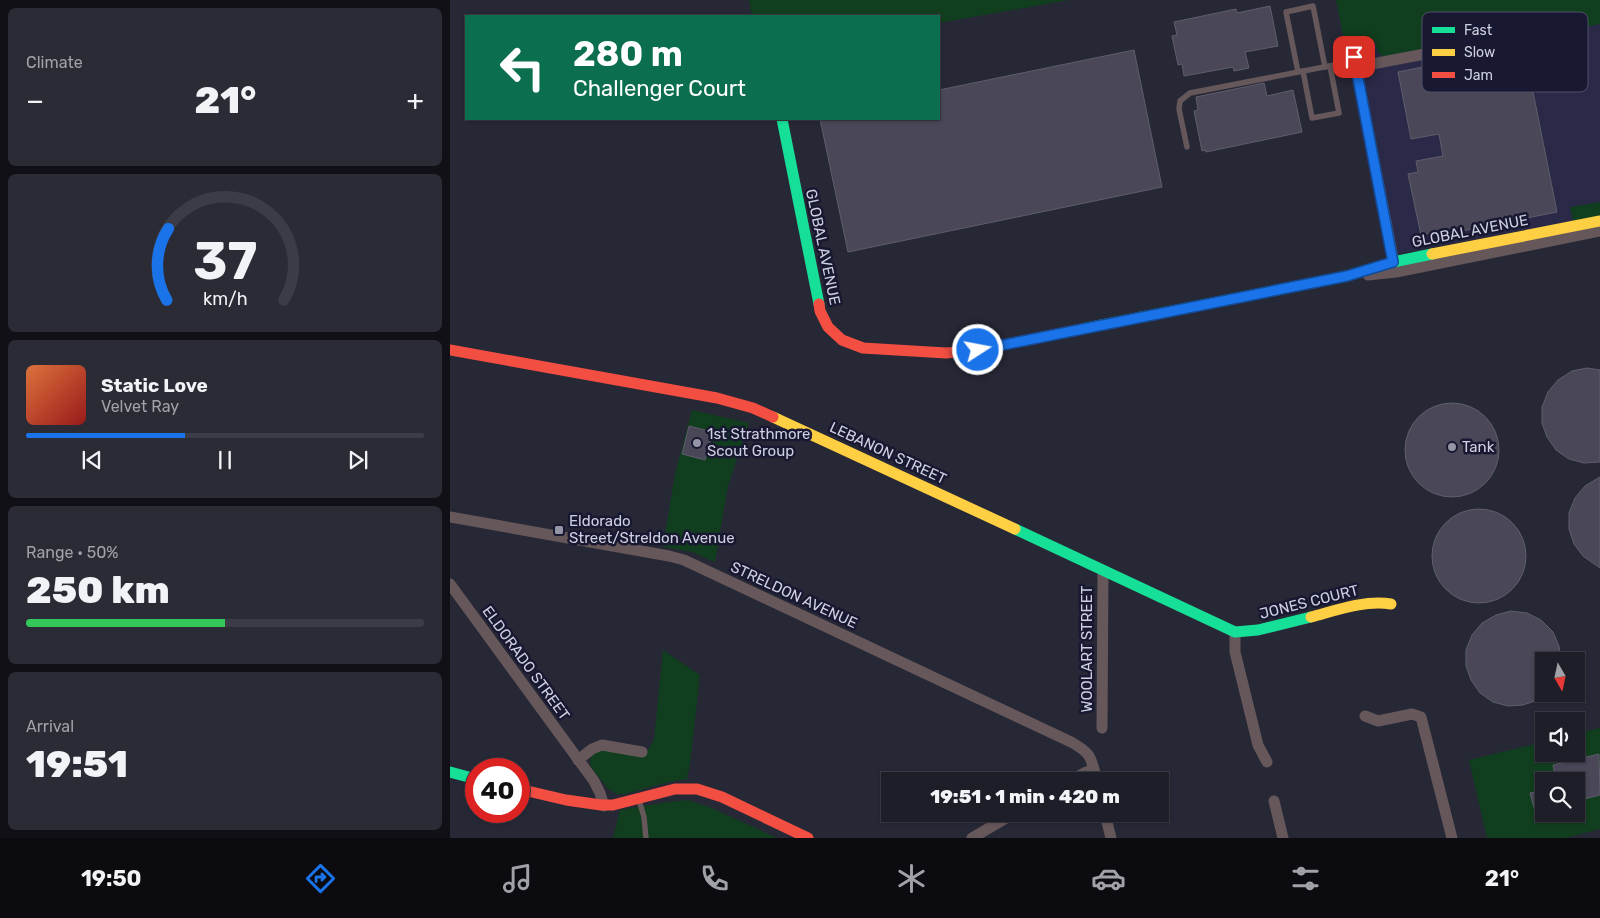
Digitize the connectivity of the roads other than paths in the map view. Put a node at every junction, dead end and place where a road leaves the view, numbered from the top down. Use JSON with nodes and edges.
{"nodes":[{"id":1,"x":1422,"y":52,"type":"edge"},
{"id":2,"x":1355,"y":62,"type":"junction"},
{"id":3,"x":1327,"y":67,"type":"junction"},
{"id":4,"x":1300,"y":72,"type":"junction"},
{"id":5,"x":782,"y":120,"type":"edge"},
{"id":6,"x":1187,"y":147,"type":"dead end"},
{"id":7,"x":1600,"y":221,"type":"edge"},
{"id":8,"x":1600,"y":231,"type":"edge"},
{"id":9,"x":1394,"y":267,"type":"junction"},
{"id":10,"x":450,"y":350,"type":"edge"},
{"id":11,"x":450,"y":516,"type":"edge"},
{"id":12,"x":1103,"y":571,"type":"junction"},
{"id":13,"x":450,"y":584,"type":"edge"},
{"id":14,"x":1391,"y":604,"type":"dead end"},
{"id":15,"x":1235,"y":632,"type":"junction"},
{"id":16,"x":1365,"y":716,"type":"dead end"},
{"id":17,"x":1102,"y":728,"type":"dead end"},
{"id":18,"x":642,"y":752,"type":"dead end"},
{"id":19,"x":578,"y":760,"type":"junction"},
{"id":20,"x":1268,"y":762,"type":"dead end"},
{"id":21,"x":450,"y":772,"type":"edge"},
{"id":22,"x":1094,"y":772,"type":"edge"},
{"id":23,"x":465,"y":776,"type":"edge"},
{"id":24,"x":530,"y":792,"type":"edge"},
{"id":25,"x":638,"y":798,"type":"junction"},
{"id":26,"x":1274,"y":801,"type":"dead end"},
{"id":27,"x":604,"y":806,"type":"junction"},
{"id":28,"x":999,"y":822,"type":"edge"},
{"id":29,"x":1107,"y":822,"type":"edge"},
{"id":30,"x":646,"y":838,"type":"edge"},
{"id":31,"x":808,"y":838,"type":"edge"},
{"id":32,"x":972,"y":838,"type":"edge"},
{"id":33,"x":1111,"y":838,"type":"edge"},
{"id":34,"x":1283,"y":838,"type":"edge"},
{"id":35,"x":1452,"y":838,"type":"edge"}],
"edges":[{"from":1,"to":2,"type":"street"},
{"from":2,"to":3,"type":"lane"},
{"from":2,"to":9,"type":"street"},
{"from":3,"to":4,"type":"lane"},
{"from":3,"to":4,"type":"lane"},
{"from":3,"to":4,"type":"lane"},
{"from":4,"to":6,"type":"lane"},
{"from":5,"to":9,"type":"street","name":"GLOBAL AVENUE"},
{"from":7,"to":9,"type":"street","name":"GLOBAL AVENUE"},
{"from":8,"to":9,"type":"street","name":"GLOBAL AVENUE"},
{"from":10,"to":12,"type":"street","name":"LEBANON STREET"},
{"from":11,"to":22,"type":"street","name":"STRELDON AVENUE"},
{"from":12,"to":15,"type":"street","name":"LEBANON STREET"},
{"from":12,"to":17,"type":"street","name":"WOOLART STREET"},
{"from":13,"to":19,"type":"street","name":"ELDORADO STREET"},
{"from":14,"to":15,"type":"street","name":"JONES COURT"},
{"from":15,"to":20,"type":"street"},
{"from":16,"to":35,"type":"street"},
{"from":18,"to":19,"type":"street"},
{"from":19,"to":27,"type":"street","name":"ELDORADO STREET"},
{"from":21,"to":23,"type":"street"},
{"from":24,"to":27,"type":"street"},
{"from":25,"to":27,"type":"street"},
{"from":25,"to":30,"type":"lane"},
{"from":25,"to":31,"type":"street"},
{"from":26,"to":34,"type":"street"},
{"from":28,"to":32,"type":"street"},
{"from":29,"to":33,"type":"street"}]}
